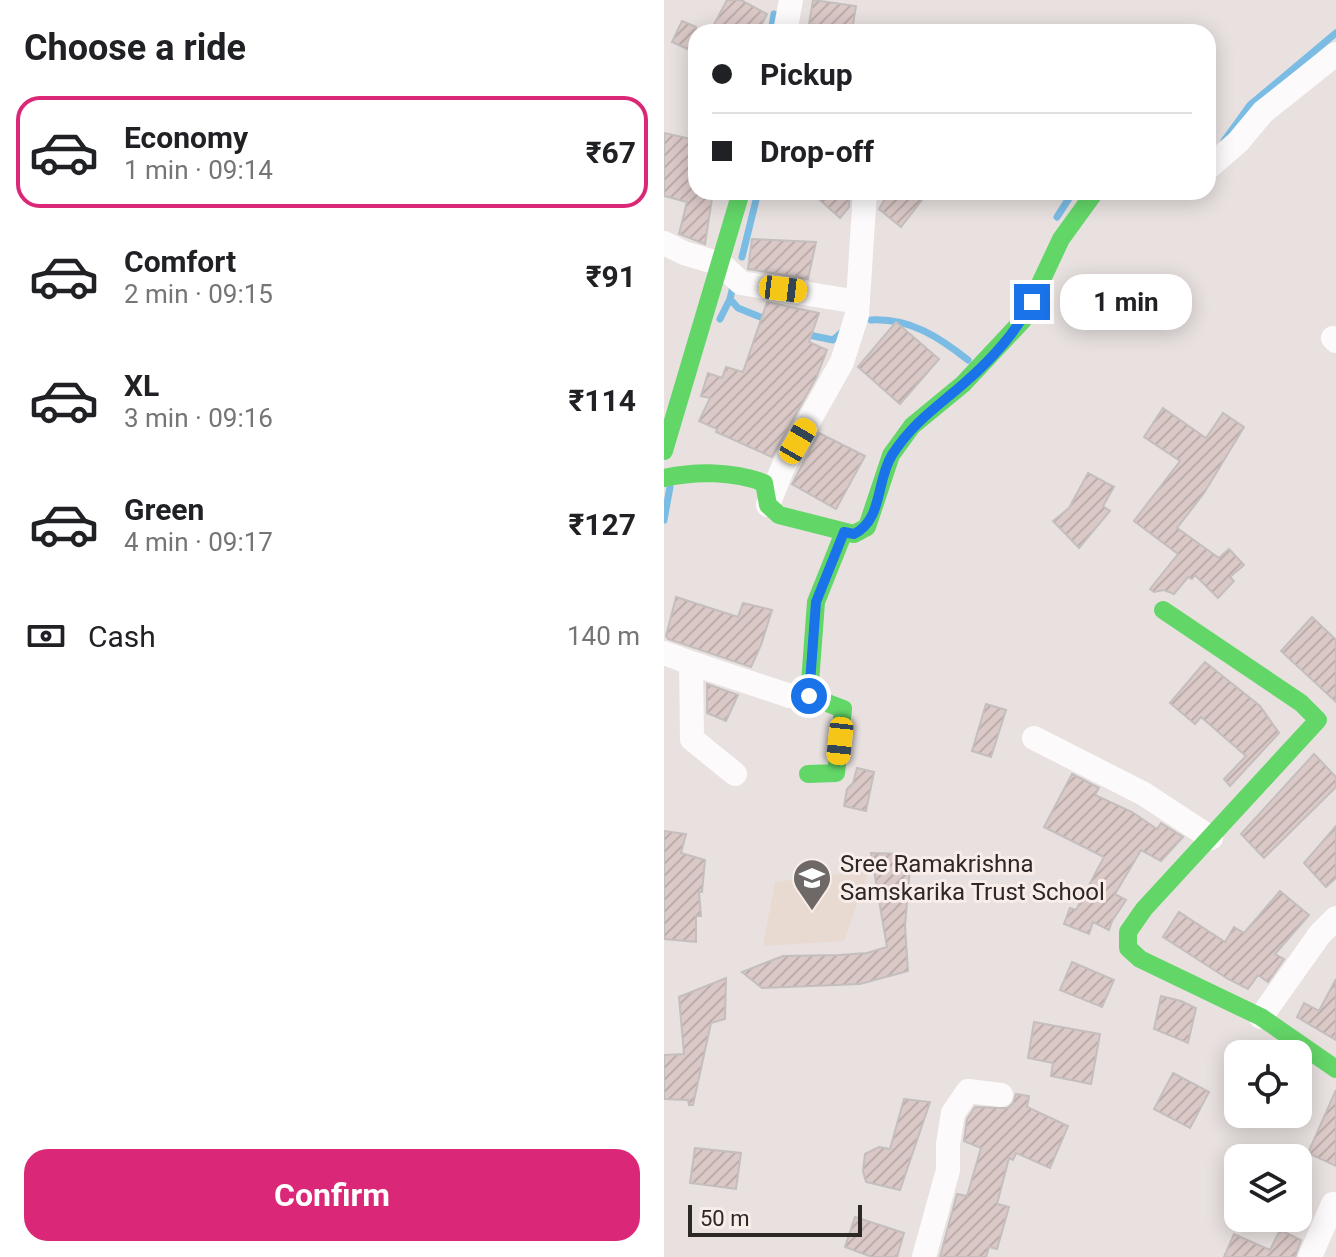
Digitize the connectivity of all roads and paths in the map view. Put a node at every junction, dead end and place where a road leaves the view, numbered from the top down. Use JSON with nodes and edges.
{"nodes":[{"id":1,"x":1336,"y":54,"type":"edge"},
{"id":2,"x":1216,"y":161,"type":"edge"},
{"id":3,"x":739,"y":200,"type":"edge"},
{"id":4,"x":864,"y":200,"type":"edge"},
{"id":5,"x":1089,"y":200,"type":"edge"},
{"id":6,"x":664,"y":243,"type":"edge"},
{"id":7,"x":721,"y":264,"type":"junction"},
{"id":8,"x":858,"y":302,"type":"junction"},
{"id":9,"x":664,"y":451,"type":"edge"},
{"id":10,"x":664,"y":478,"type":"edge"},
{"id":11,"x":768,"y":505,"type":"junction"},
{"id":12,"x":844,"y":532,"type":"junction"},
{"id":13,"x":1163,"y":610,"type":"dead end"},
{"id":14,"x":664,"y":653,"type":"edge"},
{"id":15,"x":691,"y":663,"type":"junction"},
{"id":16,"x":790,"y":696,"type":"dead end"},
{"id":17,"x":1034,"y":738,"type":"dead end"},
{"id":18,"x":735,"y":774,"type":"dead end"},
{"id":19,"x":808,"y":774,"type":"dead end"},
{"id":20,"x":1211,"y":838,"type":"junction"},
{"id":21,"x":1336,"y":918,"type":"edge"},
{"id":22,"x":1261,"y":1017,"type":"junction"},
{"id":23,"x":1336,"y":1069,"type":"edge"},
{"id":24,"x":1001,"y":1095,"type":"dead end"},
{"id":25,"x":1333,"y":1204,"type":"dead end"},
{"id":26,"x":924,"y":1257,"type":"edge"},
{"id":27,"x":1310,"y":1257,"type":"edge"}],
"edges":[{"from":1,"to":2,"type":"street"},
{"from":3,"to":7,"type":"street"},
{"from":4,"to":8,"type":"street"},
{"from":5,"to":12,"type":"street"},
{"from":6,"to":7,"type":"street"},
{"from":7,"to":8,"type":"street"},
{"from":7,"to":9,"type":"street"},
{"from":8,"to":11,"type":"street"},
{"from":10,"to":11,"type":"street"},
{"from":11,"to":12,"type":"street"},
{"from":12,"to":19,"type":"street"},
{"from":13,"to":20,"type":"street"},
{"from":14,"to":15,"type":"street"},
{"from":15,"to":16,"type":"street"},
{"from":15,"to":18,"type":"street"},
{"from":17,"to":20,"type":"street"},
{"from":20,"to":22,"type":"street"},
{"from":21,"to":22,"type":"street"},
{"from":22,"to":23,"type":"street"},
{"from":24,"to":26,"type":"street"},
{"from":25,"to":27,"type":"street"}]}
